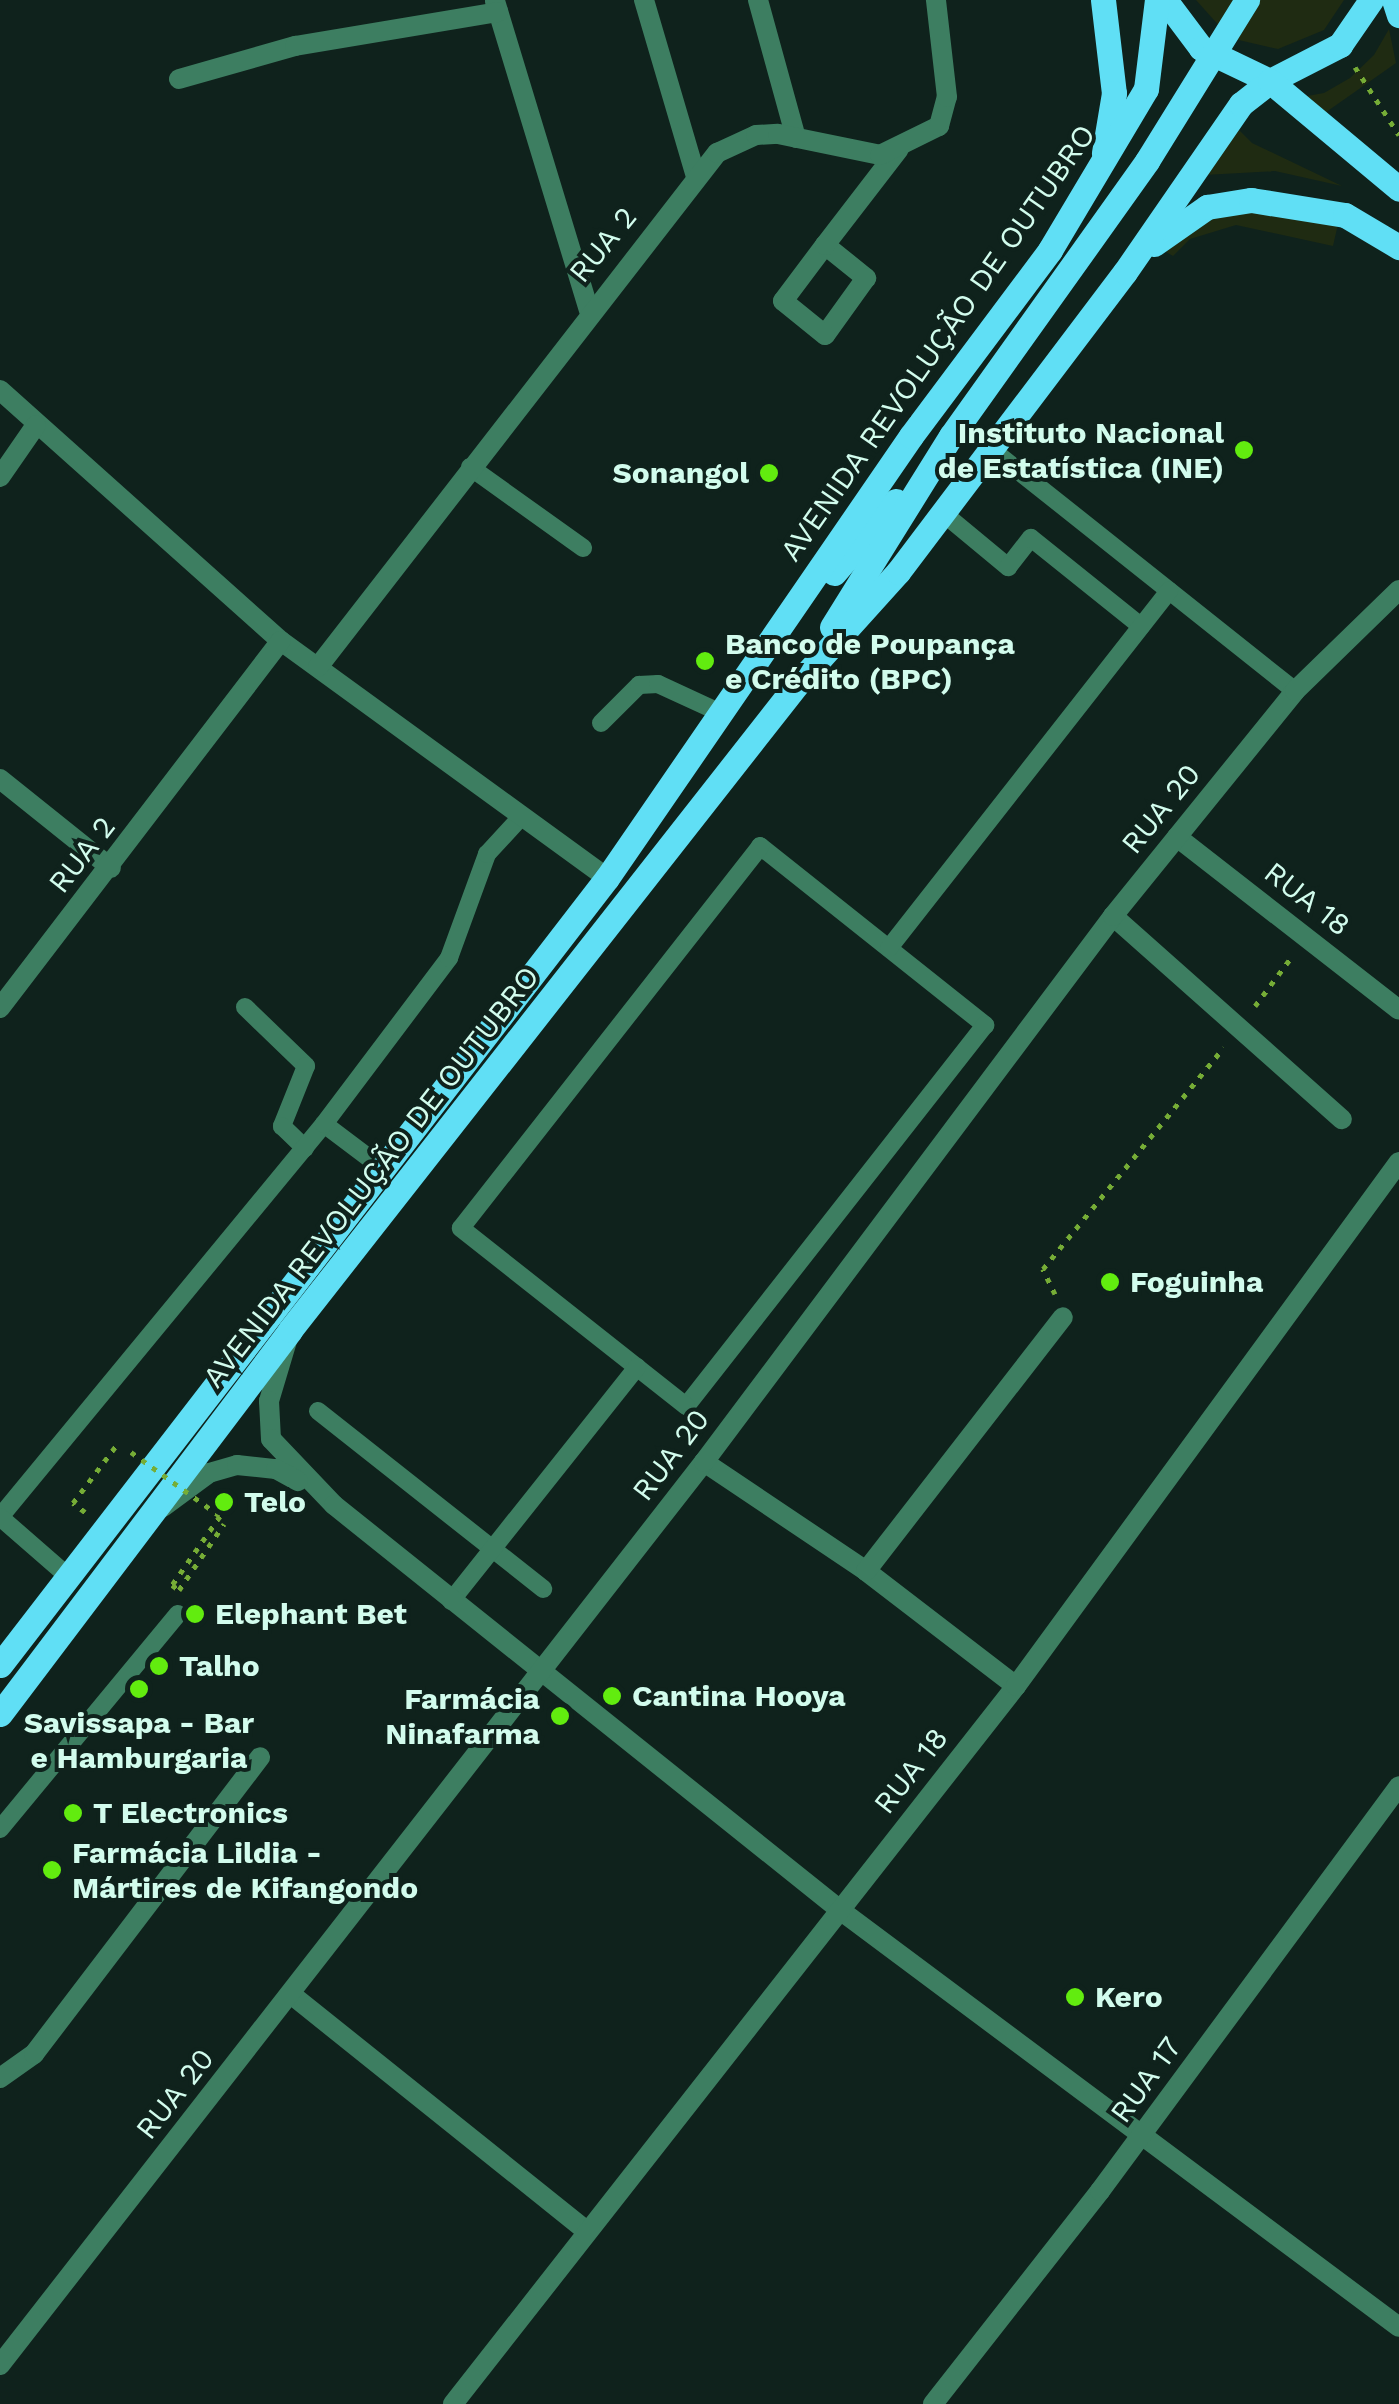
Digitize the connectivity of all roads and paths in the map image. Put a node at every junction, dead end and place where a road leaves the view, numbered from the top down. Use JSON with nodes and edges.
{"nodes":[{"id":1,"x":644,"y":0,"type":"edge"},
{"id":2,"x":758,"y":0,"type":"edge"},
{"id":3,"x":936,"y":0,"type":"edge"},
{"id":4,"x":1103,"y":0,"type":"edge"},
{"id":5,"x":1161,"y":0,"type":"edge"},
{"id":6,"x":1246,"y":0,"type":"edge"},
{"id":7,"x":1370,"y":0,"type":"edge"},
{"id":8,"x":1394,"y":0,"type":"edge"},
{"id":9,"x":496,"y":6,"type":"edge"},
{"id":10,"x":1399,"y":15,"type":"edge"},
{"id":11,"x":1355,"y":67,"type":"dead end"},
{"id":12,"x":179,"y":79,"type":"dead end"},
{"id":13,"x":1270,"y":81,"type":"junction"},
{"id":14,"x":1399,"y":135,"type":"edge"},
{"id":15,"x":796,"y":138,"type":"junction"},
{"id":16,"x":900,"y":148,"type":"junction"},
{"id":17,"x":1100,"y":173,"type":"junction"},
{"id":18,"x":696,"y":177,"type":"junction"},
{"id":19,"x":1399,"y":189,"type":"edge"},
{"id":20,"x":825,"y":245,"type":"dead end"},
{"id":21,"x":1399,"y":247,"type":"edge"},
{"id":22,"x":1124,"y":272,"type":"junction"},
{"id":23,"x":589,"y":310,"type":"junction"},
{"id":24,"x":0,"y":390,"type":"edge"},
{"id":25,"x":36,"y":426,"type":"junction"},
{"id":26,"x":951,"y":436,"type":"junction"},
{"id":27,"x":992,"y":449,"type":"junction"},
{"id":28,"x":470,"y":467,"type":"junction"},
{"id":29,"x":0,"y":477,"type":"edge"},
{"id":30,"x":943,"y":513,"type":"junction"},
{"id":31,"x":584,"y":548,"type":"dead end"},
{"id":32,"x":1399,"y":590,"type":"edge"},
{"id":33,"x":1169,"y":591,"type":"junction"},
{"id":34,"x":1141,"y":626,"type":"junction"},
{"id":35,"x":280,"y":642,"type":"junction"},
{"id":36,"x":764,"y":656,"type":"junction"},
{"id":37,"x":318,"y":667,"type":"junction"},
{"id":38,"x":798,"y":684,"type":"junction"},
{"id":39,"x":1296,"y":691,"type":"junction"},
{"id":40,"x":723,"y":714,"type":"junction"},
{"id":41,"x":601,"y":724,"type":"dead end"},
{"id":42,"x":0,"y":778,"type":"edge"},
{"id":43,"x":521,"y":817,"type":"junction"},
{"id":44,"x":1177,"y":837,"type":"junction"},
{"id":45,"x":111,"y":868,"type":"junction"},
{"id":46,"x":607,"y":878,"type":"junction"},
{"id":47,"x":1113,"y":916,"type":"junction"},
{"id":48,"x":1306,"y":936,"type":"junction"},
{"id":49,"x":889,"y":948,"type":"junction"},
{"id":50,"x":245,"y":1007,"type":"dead end"},
{"id":51,"x":0,"y":1008,"type":"edge"},
{"id":52,"x":1399,"y":1010,"type":"edge"},
{"id":53,"x":1240,"y":1026,"type":"junction"},
{"id":54,"x":1342,"y":1119,"type":"dead end"},
{"id":55,"x":324,"y":1124,"type":"junction"},
{"id":56,"x":304,"y":1148,"type":"junction"},
{"id":57,"x":1399,"y":1162,"type":"edge"},
{"id":58,"x":381,"y":1168,"type":"junction"},
{"id":59,"x":1063,"y":1318,"type":"joint"},
{"id":60,"x":290,"y":1330,"type":"junction"},
{"id":61,"x":637,"y":1367,"type":"junction"},
{"id":62,"x":318,"y":1410,"type":"dead end"},
{"id":63,"x":119,"y":1442,"type":"dead end"},
{"id":64,"x":704,"y":1462,"type":"junction"},
{"id":65,"x":120,"y":1467,"type":"dead end"},
{"id":66,"x":96,"y":1498,"type":"dead end"},
{"id":67,"x":334,"y":1505,"type":"junction"},
{"id":68,"x":154,"y":1514,"type":"junction"},
{"id":69,"x":0,"y":1517,"type":"edge"},
{"id":70,"x":224,"y":1524,"type":"dead end"},
{"id":71,"x":493,"y":1549,"type":"junction"},
{"id":72,"x":866,"y":1571,"type":"junction"},
{"id":73,"x":71,"y":1579,"type":"junction"},
{"id":74,"x":543,"y":1589,"type":"dead end"},
{"id":75,"x":451,"y":1601,"type":"junction"},
{"id":76,"x":178,"y":1614,"type":"dead end"},
{"id":77,"x":0,"y":1665,"type":"edge"},
{"id":78,"x":540,"y":1675,"type":"junction"},
{"id":79,"x":1016,"y":1686,"type":"junction"},
{"id":80,"x":0,"y":1714,"type":"edge"},
{"id":81,"x":260,"y":1757,"type":"dead end"},
{"id":82,"x":1399,"y":1786,"type":"edge"},
{"id":83,"x":0,"y":1829,"type":"edge"},
{"id":84,"x":840,"y":1910,"type":"junction"},
{"id":85,"x":292,"y":1994,"type":"junction"},
{"id":86,"x":0,"y":2078,"type":"edge"},
{"id":87,"x":1144,"y":2133,"type":"junction"},
{"id":88,"x":587,"y":2231,"type":"junction"},
{"id":89,"x":1399,"y":2327,"type":"edge"},
{"id":90,"x":0,"y":2365,"type":"edge"},
{"id":91,"x":453,"y":2404,"type":"edge"},
{"id":92,"x":933,"y":2404,"type":"edge"}],
"edges":[{"from":1,"to":18,"type":"street"},
{"from":2,"to":15,"type":"street"},
{"from":3,"to":16,"type":"street"},
{"from":4,"to":17,"type":"main road"},
{"from":5,"to":13,"type":"main road"},
{"from":5,"to":17,"type":"main road","name":"AVENIDA REVOLUÇÃO DE OUTUBRO"},
{"from":6,"to":26,"type":"main road","name":"AVENIDA REVOLUÇÃO DE OUTUBRO","bridge":true},
{"from":7,"to":13,"type":"main road","name":"AVENIDA REVOLUÇÃO DE OUTUBRO"},
{"from":8,"to":10,"type":"main road"},
{"from":9,"to":12,"type":"street"},
{"from":9,"to":23,"type":"street"},
{"from":11,"to":14,"type":"path"},
{"from":13,"to":19,"type":"main road"},
{"from":13,"to":22,"type":"main road","name":"AVENIDA REVOLUÇÃO DE OUTUBRO"},
{"from":15,"to":16,"type":"street","name":"RUA 2"},
{"from":15,"to":18,"type":"street","name":"RUA 2"},
{"from":16,"to":20,"type":"street"},
{"from":17,"to":36,"type":"main road","name":"AVENIDA REVOLUÇÃO DE OUTUBRO"},
{"from":18,"to":23,"type":"street","name":"RUA 2"},
{"from":21,"to":22,"type":"main road"},
{"from":22,"to":27,"type":"main road","name":"AVENIDA REVOLUÇÃO DE OUTUBRO"},
{"from":23,"to":28,"type":"street","name":"RUA 2"},
{"from":24,"to":25,"type":"street"},
{"from":25,"to":29,"type":"street"},
{"from":25,"to":35,"type":"street"},
{"from":26,"to":36,"type":"main road","name":"AVENIDA REVOLUÇÃO DE OUTUBRO"},
{"from":26,"to":38,"type":"main road","name":"AVENIDA REVOLUÇÃO DE OUTUBRO"},
{"from":27,"to":30,"type":"main road","name":"AVENIDA REVOLUÇÃO DE OUTUBRO"},
{"from":27,"to":33,"type":"lane"},
{"from":28,"to":31,"type":"lane"},
{"from":28,"to":37,"type":"street","name":"RUA 2"},
{"from":30,"to":34,"type":"lane"},
{"from":30,"to":38,"type":"main road","name":"AVENIDA REVOLUÇÃO DE OUTUBRO"},
{"from":32,"to":39,"type":"street","name":"RUA 20"},
{"from":33,"to":34,"type":"lane"},
{"from":33,"to":39,"type":"lane"},
{"from":34,"to":49,"type":"lane"},
{"from":35,"to":37,"type":"street"},
{"from":35,"to":45,"type":"street","name":"RUA 2"},
{"from":36,"to":40,"type":"main road","name":"AVENIDA REVOLUÇÃO DE OUTUBRO"},
{"from":37,"to":43,"type":"street"},
{"from":38,"to":60,"type":"main road","name":"AVENIDA REVOLUÇÃO DE OUTUBRO"},
{"from":39,"to":44,"type":"street","name":"RUA 20"},
{"from":40,"to":41,"type":"lane"},
{"from":40,"to":46,"type":"main road","name":"AVENIDA REVOLUÇÃO DE OUTUBRO"},
{"from":42,"to":45,"type":"street"},
{"from":43,"to":46,"type":"street"},
{"from":43,"to":55,"type":"lane"},
{"from":44,"to":47,"type":"street","name":"RUA 20"},
{"from":44,"to":48,"type":"street","name":"RUA 18"},
{"from":45,"to":51,"type":"street","name":"RUA 2"},
{"from":46,"to":58,"type":"main road","name":"AVENIDA REVOLUÇÃO DE OUTUBRO"},
{"from":47,"to":53,"type":"street"},
{"from":47,"to":64,"type":"street","name":"RUA 20"},
{"from":48,"to":52,"type":"street","name":"RUA 18"},
{"from":48,"to":53,"type":"path"},
{"from":49,"to":61,"type":"lane"},
{"from":49,"to":61,"type":"lane"},
{"from":50,"to":56,"type":"lane"},
{"from":53,"to":54,"type":"street"},
{"from":53,"to":59,"type":"path"},
{"from":55,"to":56,"type":"lane"},
{"from":55,"to":58,"type":"lane"},
{"from":56,"to":69,"type":"lane"},
{"from":57,"to":79,"type":"street","name":"RUA 18"},
{"from":58,"to":73,"type":"main road","name":"AVENIDA REVOLUÇÃO DE OUTUBRO"},
{"from":59,"to":72,"type":"street"},
{"from":60,"to":67,"type":"street"},
{"from":60,"to":68,"type":"main road","name":"AVENIDA REVOLUÇÃO DE OUTUBRO"},
{"from":61,"to":71,"type":"lane"},
{"from":62,"to":71,"type":"lane"},
{"from":63,"to":66,"type":"path"},
{"from":64,"to":72,"type":"street"},
{"from":64,"to":78,"type":"street","name":"RUA 20"},
{"from":65,"to":70,"type":"path","bridge":true},
{"from":67,"to":68,"type":"street"},
{"from":67,"to":75,"type":"street"},
{"from":68,"to":80,"type":"main road","name":"AVENIDA REVOLUÇÃO DE OUTUBRO"},
{"from":69,"to":73,"type":"lane"},
{"from":71,"to":74,"type":"lane"},
{"from":71,"to":75,"type":"lane"},
{"from":72,"to":79,"type":"street"},
{"from":73,"to":77,"type":"main road","name":"AVENIDA REVOLUÇÃO DE OUTUBRO"},
{"from":75,"to":78,"type":"street"},
{"from":76,"to":83,"type":"lane"},
{"from":78,"to":84,"type":"street"},
{"from":78,"to":85,"type":"street","name":"RUA 20"},
{"from":79,"to":84,"type":"street","name":"RUA 18"},
{"from":81,"to":86,"type":"street"},
{"from":82,"to":87,"type":"street","name":"RUA 17"},
{"from":84,"to":87,"type":"street"},
{"from":84,"to":88,"type":"street","name":"RUA 18"},
{"from":85,"to":88,"type":"street"},
{"from":85,"to":90,"type":"street","name":"RUA 20"},
{"from":87,"to":89,"type":"street"},
{"from":87,"to":92,"type":"street","name":"RUA 17"},
{"from":88,"to":91,"type":"street","name":"RUA 18"}]}
